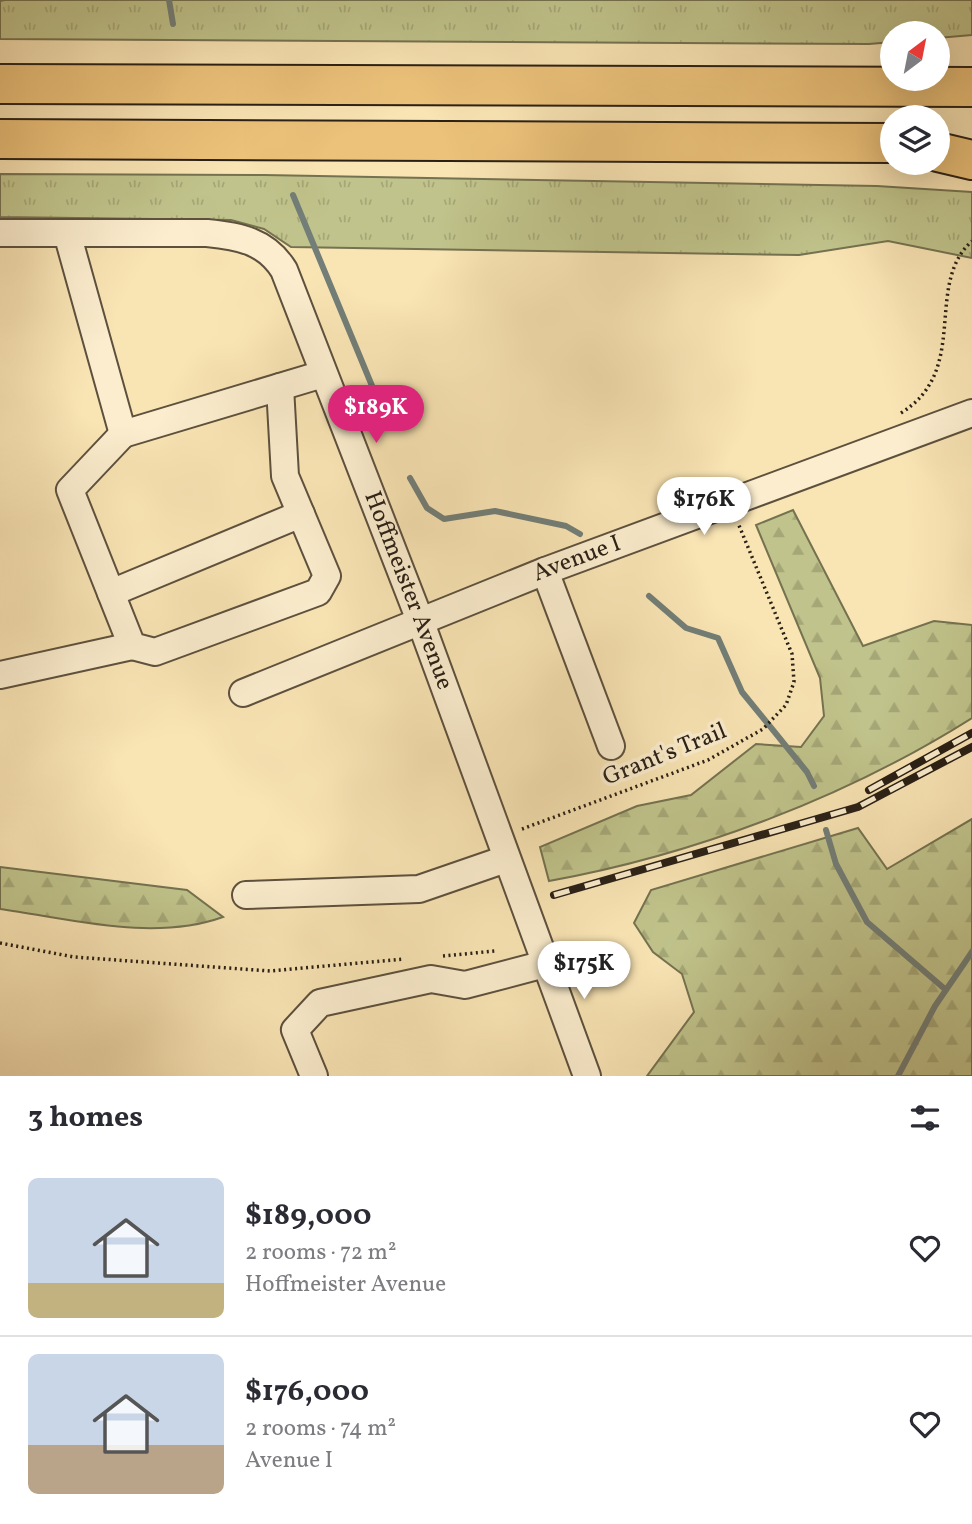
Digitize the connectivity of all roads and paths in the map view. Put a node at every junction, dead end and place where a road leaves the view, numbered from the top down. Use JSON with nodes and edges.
{"nodes":[{"id":1,"x":972,"y":61,"type":"edge"},
{"id":2,"x":950,"y":67,"type":"edge"},
{"id":3,"x":880,"y":83,"type":"edge"},
{"id":4,"x":0,"y":84,"type":"edge"},
{"id":5,"x":950,"y":86,"type":"edge"},
{"id":6,"x":972,"y":87,"type":"edge"},
{"id":7,"x":0,"y":139,"type":"edge"},
{"id":8,"x":880,"y":143,"type":"edge"},
{"id":9,"x":950,"y":143,"type":"edge"},
{"id":10,"x":972,"y":143,"type":"edge"},
{"id":11,"x":950,"y":155,"type":"edge"},
{"id":12,"x":972,"y":160,"type":"edge"},
{"id":13,"x":0,"y":233,"type":"edge"},
{"id":14,"x":67,"y":233,"type":"junction"},
{"id":15,"x":972,"y":242,"type":"edge"},
{"id":16,"x":323,"y":374,"type":"junction"},
{"id":17,"x":280,"y":387,"type":"junction"},
{"id":18,"x":972,"y":413,"type":"edge"},
{"id":19,"x":891,"y":419,"type":"dead end"},
{"id":20,"x":123,"y":433,"type":"junction"},
{"id":21,"x":730,"y":503,"type":"junction"},
{"id":22,"x":301,"y":514,"type":"junction"},
{"id":23,"x":545,"y":571,"type":"junction"},
{"id":24,"x":111,"y":593,"type":"junction"},
{"id":25,"x":421,"y":623,"type":"junction"},
{"id":26,"x":132,"y":646,"type":"junction"},
{"id":27,"x":0,"y":675,"type":"edge"},
{"id":28,"x":243,"y":694,"type":"dead end"},
{"id":29,"x":611,"y":746,"type":"dead end"},
{"id":30,"x":517,"y":830,"type":"dead end"},
{"id":31,"x":506,"y":859,"type":"junction"},
{"id":32,"x":246,"y":895,"type":"dead end"},
{"id":33,"x":0,"y":943,"type":"edge"},
{"id":34,"x":505,"y":950,"type":"dead end"},
{"id":35,"x":436,"y":957,"type":"dead end"},
{"id":36,"x":408,"y":959,"type":"dead end"},
{"id":37,"x":545,"y":964,"type":"junction"},
{"id":38,"x":584,"y":1075,"type":"edge"},
{"id":39,"x":314,"y":1076,"type":"edge"}],
"edges":[{"from":1,"to":2,"type":"highway"},
{"from":3,"to":4,"type":"highway"},
{"from":5,"to":6,"type":"highway"},
{"from":7,"to":8,"type":"highway"},
{"from":9,"to":10,"type":"highway"},
{"from":11,"to":12,"type":"highway"},
{"from":13,"to":14,"type":"street","name":"Hoffmeister Avenue"},
{"from":14,"to":16,"type":"street","name":"Hoffmeister Avenue"},
{"from":14,"to":20,"type":"street"},
{"from":15,"to":19,"type":"path"},
{"from":16,"to":17,"type":"street"},
{"from":16,"to":25,"type":"street","name":"Hoffmeister Avenue"},
{"from":17,"to":20,"type":"street"},
{"from":17,"to":22,"type":"street"},
{"from":18,"to":21,"type":"street","name":"Avenue I"},
{"from":20,"to":24,"type":"street"},
{"from":21,"to":23,"type":"street","name":"Avenue I"},
{"from":21,"to":30,"type":"path","name":"Grant's Trail"},
{"from":22,"to":24,"type":"street"},
{"from":22,"to":26,"type":"street"},
{"from":23,"to":25,"type":"street","name":"Avenue I"},
{"from":23,"to":29,"type":"street"},
{"from":24,"to":26,"type":"street"},
{"from":25,"to":28,"type":"street","name":"Avenue I"},
{"from":25,"to":31,"type":"street","name":"Hoffmeister Avenue"},
{"from":26,"to":27,"type":"street"},
{"from":31,"to":32,"type":"street"},
{"from":31,"to":37,"type":"street","name":"Hoffmeister Avenue"},
{"from":33,"to":36,"type":"path"},
{"from":34,"to":35,"type":"path"},
{"from":37,"to":38,"type":"street","name":"Hoffmeister Avenue"},
{"from":37,"to":39,"type":"street"}]}
